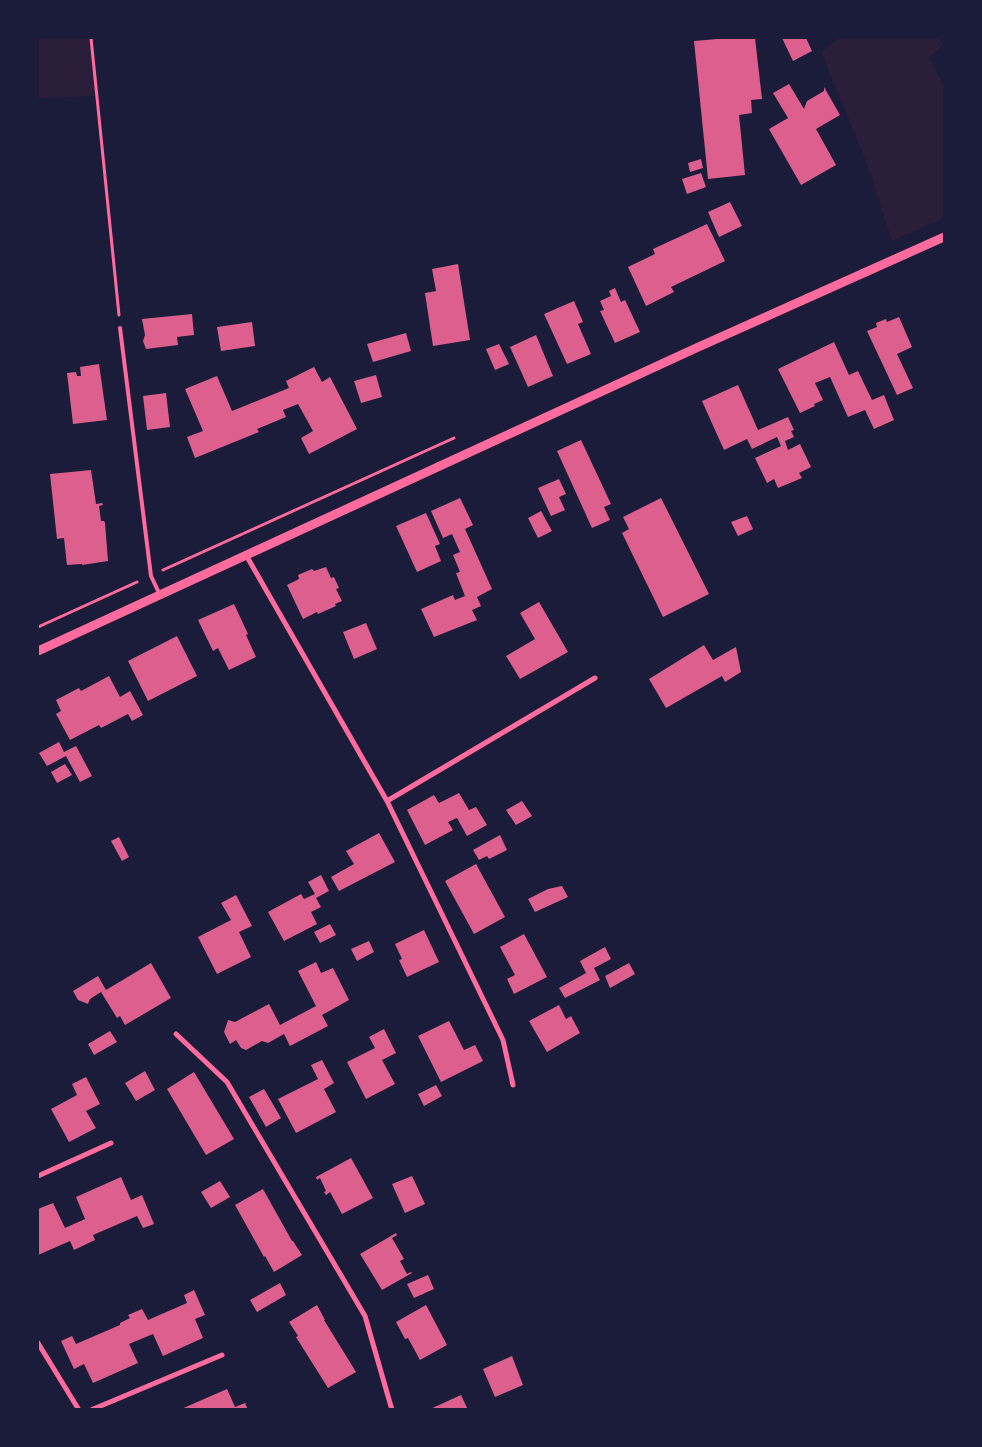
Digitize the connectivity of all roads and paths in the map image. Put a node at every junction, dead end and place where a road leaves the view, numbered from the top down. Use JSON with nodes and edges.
{"nodes":[{"id":1,"x":91,"y":38,"type":"edge"},
{"id":2,"x":944,"y":237,"type":"edge"},
{"id":3,"x":120,"y":328,"type":"joint"},
{"id":4,"x":246,"y":555,"type":"junction"},
{"id":5,"x":160,"y":595,"type":"junction"},
{"id":6,"x":38,"y":651,"type":"edge"},
{"id":7,"x":594,"y":678,"type":"dead end"},
{"id":8,"x":387,"y":801,"type":"junction"},
{"id":9,"x":176,"y":1034,"type":"dead end"},
{"id":10,"x":513,"y":1086,"type":"dead end"},
{"id":11,"x":111,"y":1143,"type":"dead end"},
{"id":12,"x":38,"y":1176,"type":"edge"},
{"id":13,"x":38,"y":1343,"type":"edge"},
{"id":14,"x":222,"y":1355,"type":"dead end"},
{"id":15,"x":79,"y":1410,"type":"edge"},
{"id":16,"x":91,"y":1410,"type":"edge"},
{"id":17,"x":392,"y":1410,"type":"edge"}],
"edges":[{"from":1,"to":3,"type":"path"},
{"from":2,"to":4,"type":"street"},
{"from":3,"to":5,"type":"lane"},
{"from":4,"to":5,"type":"street"},
{"from":4,"to":8,"type":"street"},
{"from":5,"to":6,"type":"street"},
{"from":7,"to":8,"type":"street"},
{"from":8,"to":10,"type":"street"},
{"from":9,"to":17,"type":"street"},
{"from":11,"to":12,"type":"street"},
{"from":13,"to":15,"type":"street"},
{"from":14,"to":16,"type":"street"}]}
